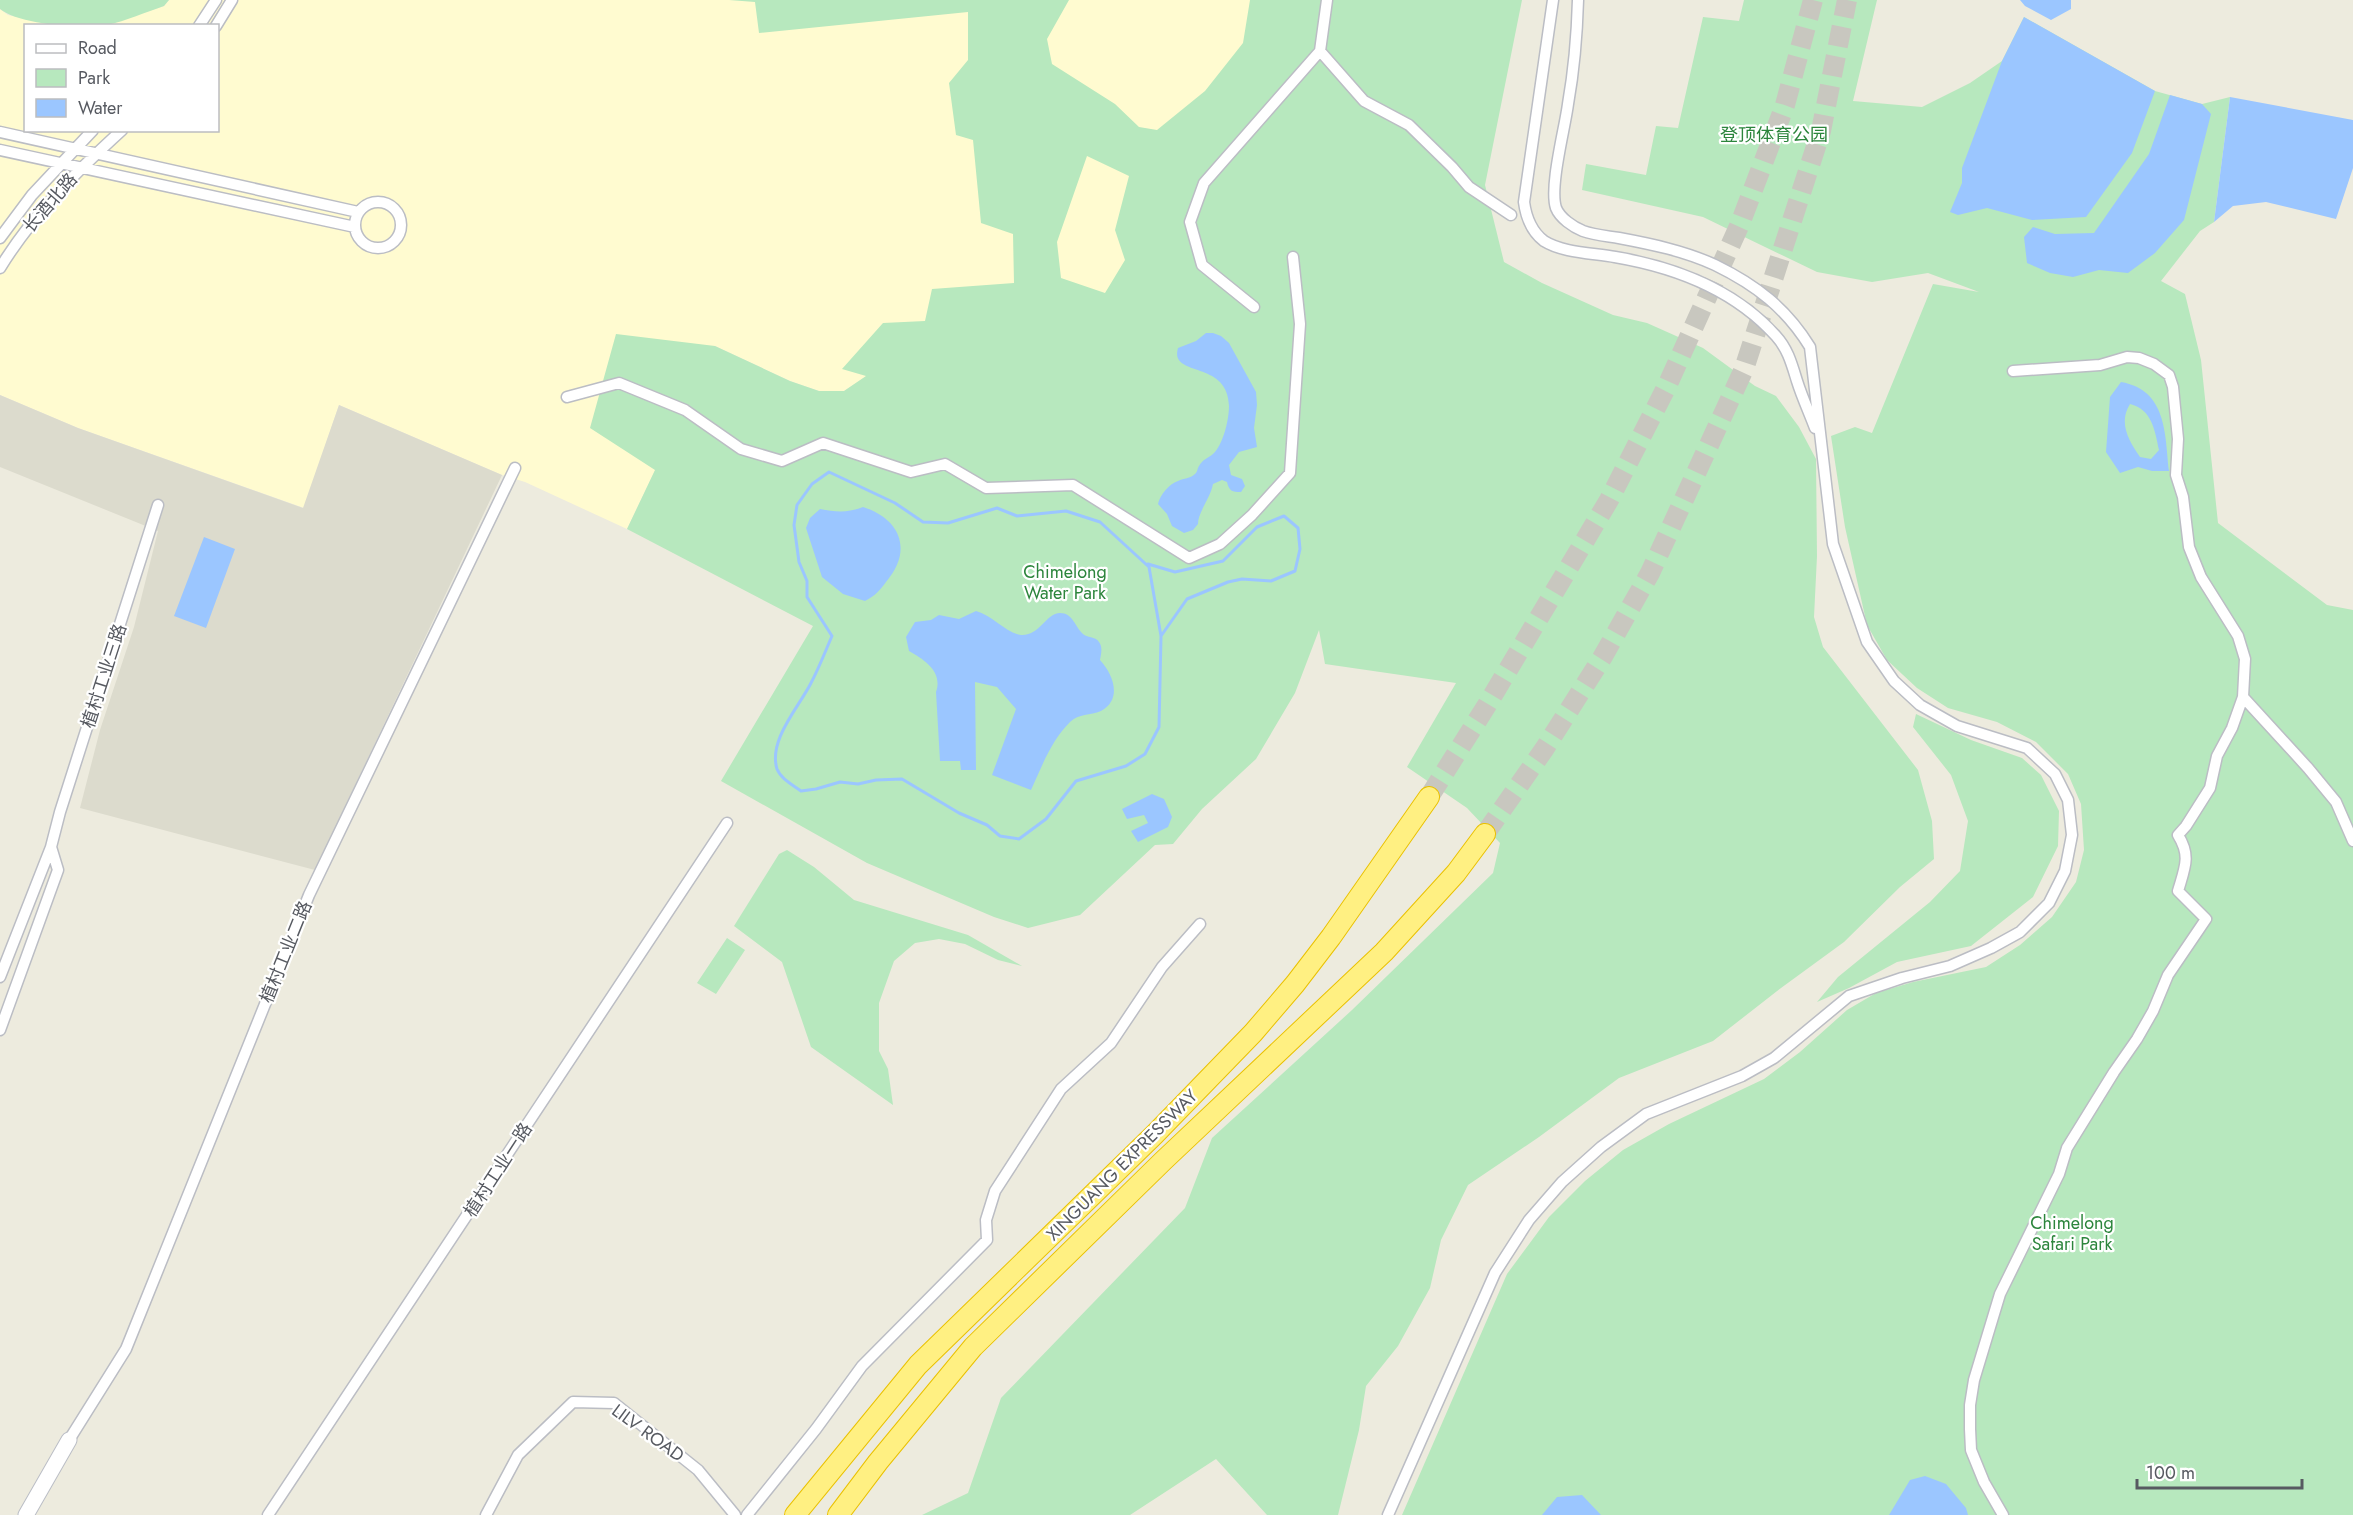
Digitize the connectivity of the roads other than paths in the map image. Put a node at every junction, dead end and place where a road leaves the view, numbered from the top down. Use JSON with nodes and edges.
{"nodes":[{"id":1,"x":216,"y":0,"type":"edge"},
{"id":2,"x":232,"y":0,"type":"edge"},
{"id":3,"x":1327,"y":0,"type":"edge"},
{"id":4,"x":1553,"y":0,"type":"edge"},
{"id":5,"x":1578,"y":0,"type":"edge"},
{"id":6,"x":200,"y":24,"type":"edge"},
{"id":7,"x":217,"y":24,"type":"edge"},
{"id":8,"x":1320,"y":51,"type":"junction"},
{"id":9,"x":0,"y":132,"type":"edge"},
{"id":10,"x":91,"y":132,"type":"edge"},
{"id":11,"x":120,"y":132,"type":"edge"},
{"id":12,"x":75,"y":148,"type":"junction"},
{"id":13,"x":0,"y":150,"type":"edge"},
{"id":14,"x":96,"y":154,"type":"junction"},
{"id":15,"x":61,"y":163,"type":"junction"},
{"id":16,"x":81,"y":168,"type":"junction"},
{"id":17,"x":358,"y":212,"type":"junction"},
{"id":18,"x":1511,"y":215,"type":"dead end"},
{"id":19,"x":355,"y":227,"type":"junction"},
{"id":20,"x":0,"y":238,"type":"edge"},
{"id":21,"x":1293,"y":257,"type":"dead end"},
{"id":22,"x":0,"y":268,"type":"edge"},
{"id":23,"x":1254,"y":307,"type":"dead end"},
{"id":24,"x":2013,"y":371,"type":"dead end"},
{"id":25,"x":567,"y":397,"type":"dead end"},
{"id":26,"x":1820,"y":441,"type":"junction"},
{"id":27,"x":515,"y":468,"type":"dead end"},
{"id":28,"x":158,"y":505,"type":"dead end"},
{"id":29,"x":2243,"y":697,"type":"junction"},
{"id":30,"x":1429,"y":797,"type":"tunnel mouth"},
{"id":31,"x":727,"y":823,"type":"dead end"},
{"id":32,"x":1485,"y":834,"type":"tunnel mouth"},
{"id":33,"x":2353,"y":840,"type":"edge"},
{"id":34,"x":51,"y":847,"type":"junction"},
{"id":35,"x":1200,"y":924,"type":"dead end"},
{"id":36,"x":0,"y":977,"type":"edge"},
{"id":37,"x":0,"y":1030,"type":"edge"},
{"id":38,"x":920,"y":1411,"type":"junction"},
{"id":39,"x":69,"y":1440,"type":"joint"},
{"id":40,"x":26,"y":1515,"type":"edge"},
{"id":41,"x":268,"y":1515,"type":"edge"},
{"id":42,"x":486,"y":1515,"type":"edge"},
{"id":43,"x":735,"y":1515,"type":"edge"},
{"id":44,"x":747,"y":1515,"type":"edge"},
{"id":45,"x":795,"y":1515,"type":"edge"},
{"id":46,"x":838,"y":1515,"type":"edge"},
{"id":47,"x":850,"y":1515,"type":"edge"},
{"id":48,"x":1388,"y":1515,"type":"edge"},
{"id":49,"x":2003,"y":1515,"type":"edge"}],
"edges":[{"from":1,"to":6,"type":"street"},
{"from":2,"to":7,"type":"street"},
{"from":3,"to":8,"type":"street"},
{"from":4,"to":26,"type":"street"},
{"from":5,"to":26,"type":"street"},
{"from":8,"to":18,"type":"street"},
{"from":8,"to":23,"type":"street"},
{"from":9,"to":12,"type":"street"},
{"from":10,"to":12,"type":"street","name":"长酒北路"},
{"from":11,"to":14,"type":"street","name":"长酒北路"},
{"from":12,"to":14,"type":"street"},
{"from":12,"to":15,"type":"street","name":"长酒北路"},
{"from":13,"to":15,"type":"street"},
{"from":14,"to":16,"type":"street","name":"长酒北路"},
{"from":14,"to":17,"type":"street"},
{"from":15,"to":16,"type":"street"},
{"from":15,"to":20,"type":"street","name":"长酒北路"},
{"from":16,"to":19,"type":"street"},
{"from":16,"to":22,"type":"street","name":"长酒北路"},
{"from":17,"to":19,"type":"street"},
{"from":17,"to":19,"type":"street"},
{"from":21,"to":25,"type":"street"},
{"from":24,"to":29,"type":"street"},
{"from":26,"to":48,"type":"street"},
{"from":27,"to":39,"type":"street","name":"植村工业二路"},
{"from":28,"to":34,"type":"street","name":"植村工业三路"},
{"from":29,"to":33,"type":"street"},
{"from":29,"to":49,"type":"street"},
{"from":30,"to":45,"type":"highway","name":"XINGUANG EXPRESSWAY"},
{"from":31,"to":41,"type":"street","name":"植村工业一路"},
{"from":32,"to":38,"type":"highway","name":"XINGUANG EXPRESSWAY"},
{"from":34,"to":36,"type":"street","name":"植村工业三路"},
{"from":34,"to":37,"type":"street","name":"植村工业三路"},
{"from":35,"to":44,"type":"street"},
{"from":38,"to":46,"type":"highway","name":"XINGUANG EXPRESSWAY"},
{"from":38,"to":47,"type":"highway"},
{"from":39,"to":40,"type":"street"},
{"from":42,"to":43,"type":"street","name":"LILV ROAD"}]}
